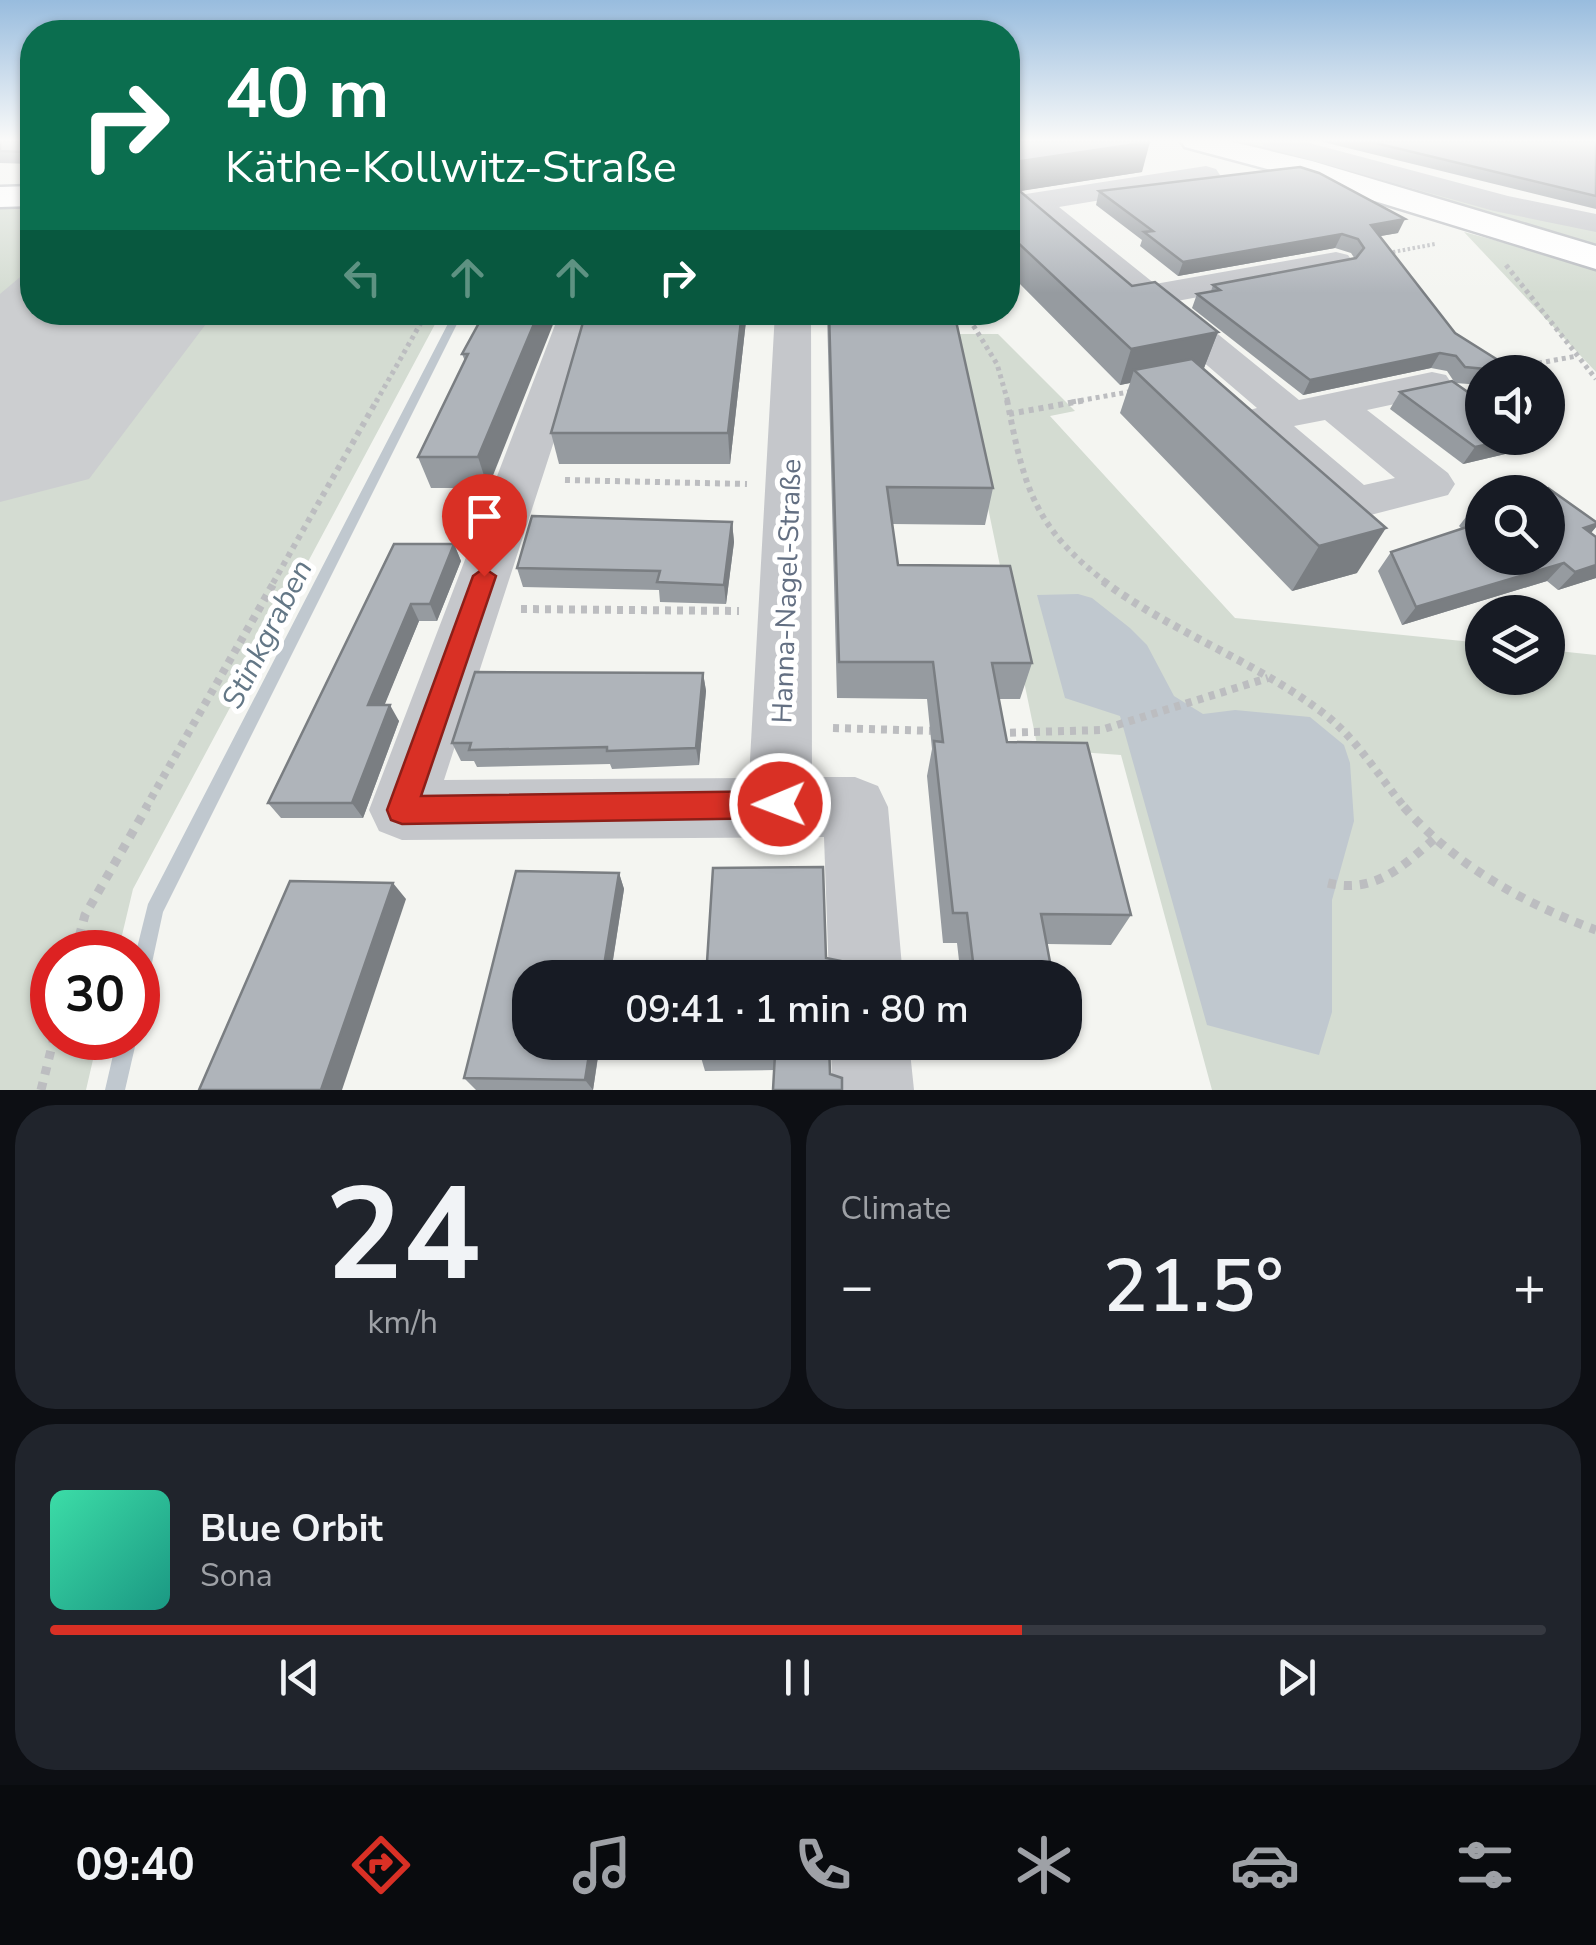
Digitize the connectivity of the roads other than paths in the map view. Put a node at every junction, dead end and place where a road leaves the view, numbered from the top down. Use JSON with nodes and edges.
{"nodes":[{"id":1,"x":1098,"y":192,"type":"edge"},
{"id":2,"x":1357,"y":192,"type":"edge"},
{"id":3,"x":1454,"y":192,"type":"edge"},
{"id":4,"x":1021,"y":204,"type":"edge"},
{"id":5,"x":1596,"y":222,"type":"edge"},
{"id":6,"x":1596,"y":258,"type":"edge"},
{"id":7,"x":1336,"y":262,"type":"edge"},
{"id":8,"x":1148,"y":296,"type":"junction"},
{"id":9,"x":573,"y":325,"type":"edge"},
{"id":10,"x":793,"y":325,"type":"edge"},
{"id":11,"x":1432,"y":384,"type":"edge"},
{"id":12,"x":780,"y":804,"type":"junction"},
{"id":13,"x":865,"y":960,"type":"edge"},
{"id":14,"x":871,"y":1060,"type":"edge"},
{"id":15,"x":873,"y":1090,"type":"edge"}],
"edges":[{"from":1,"to":4,"type":"street"},
{"from":2,"to":6,"type":"street"},
{"from":3,"to":5,"type":"street"},
{"from":4,"to":8,"type":"street"},
{"from":7,"to":8,"type":"street"},
{"from":8,"to":11,"type":"street"},
{"from":9,"to":12,"type":"street"},
{"from":10,"to":12,"type":"street","name":"Hanna-Nagel-Straße"},
{"from":12,"to":13,"type":"street"},
{"from":14,"to":15,"type":"street"}]}
